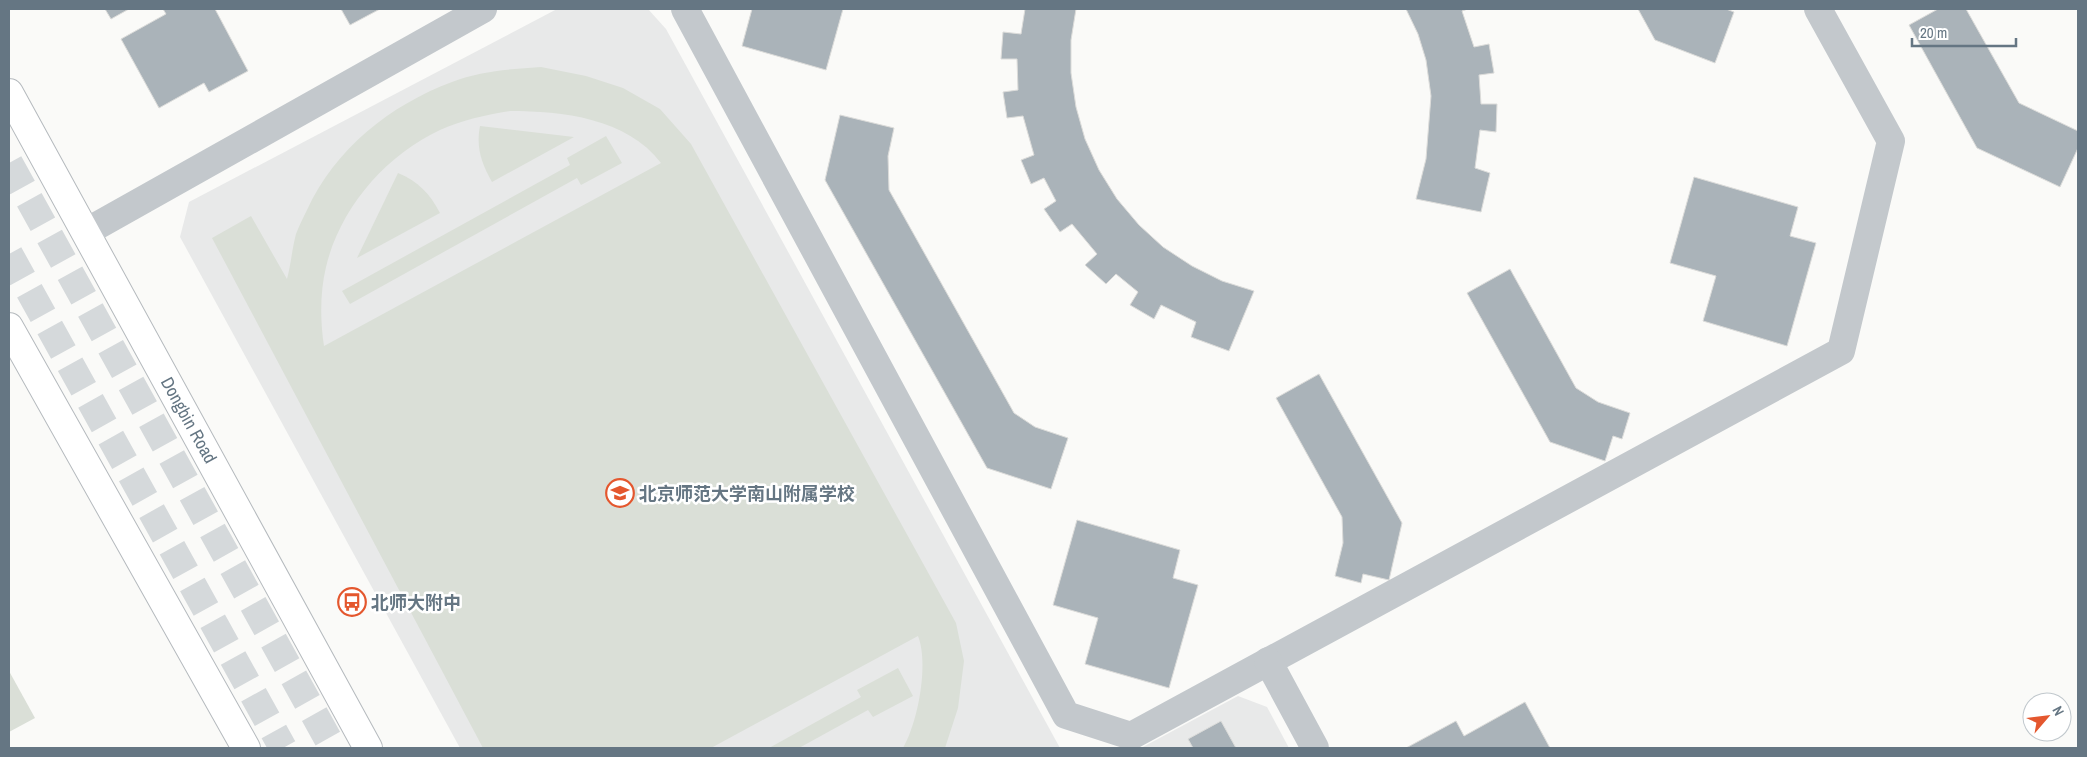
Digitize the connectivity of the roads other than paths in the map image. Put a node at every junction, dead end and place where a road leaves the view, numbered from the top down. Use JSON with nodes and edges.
{"nodes":[{"id":1,"x":483,"y":9,"type":"edge"},
{"id":2,"x":685,"y":9,"type":"edge"},
{"id":3,"x":1818,"y":9,"type":"edge"},
{"id":4,"x":9,"y":93,"type":"edge"},
{"id":5,"x":86,"y":232,"type":"junction"},
{"id":6,"x":9,"y":327,"type":"edge"},
{"id":7,"x":1268,"y":662,"type":"junction"},
{"id":8,"x":246,"y":748,"type":"edge"},
{"id":9,"x":368,"y":748,"type":"edge"},
{"id":10,"x":1316,"y":748,"type":"edge"}],
"edges":[{"from":1,"to":5,"type":"street"},
{"from":2,"to":7,"type":"street"},
{"from":3,"to":7,"type":"street"},
{"from":4,"to":5,"type":"main road","name":"Dongbin Road"},
{"from":5,"to":9,"type":"main road","name":"Dongbin Road"},
{"from":6,"to":8,"type":"main road"},
{"from":7,"to":10,"type":"street"}]}
